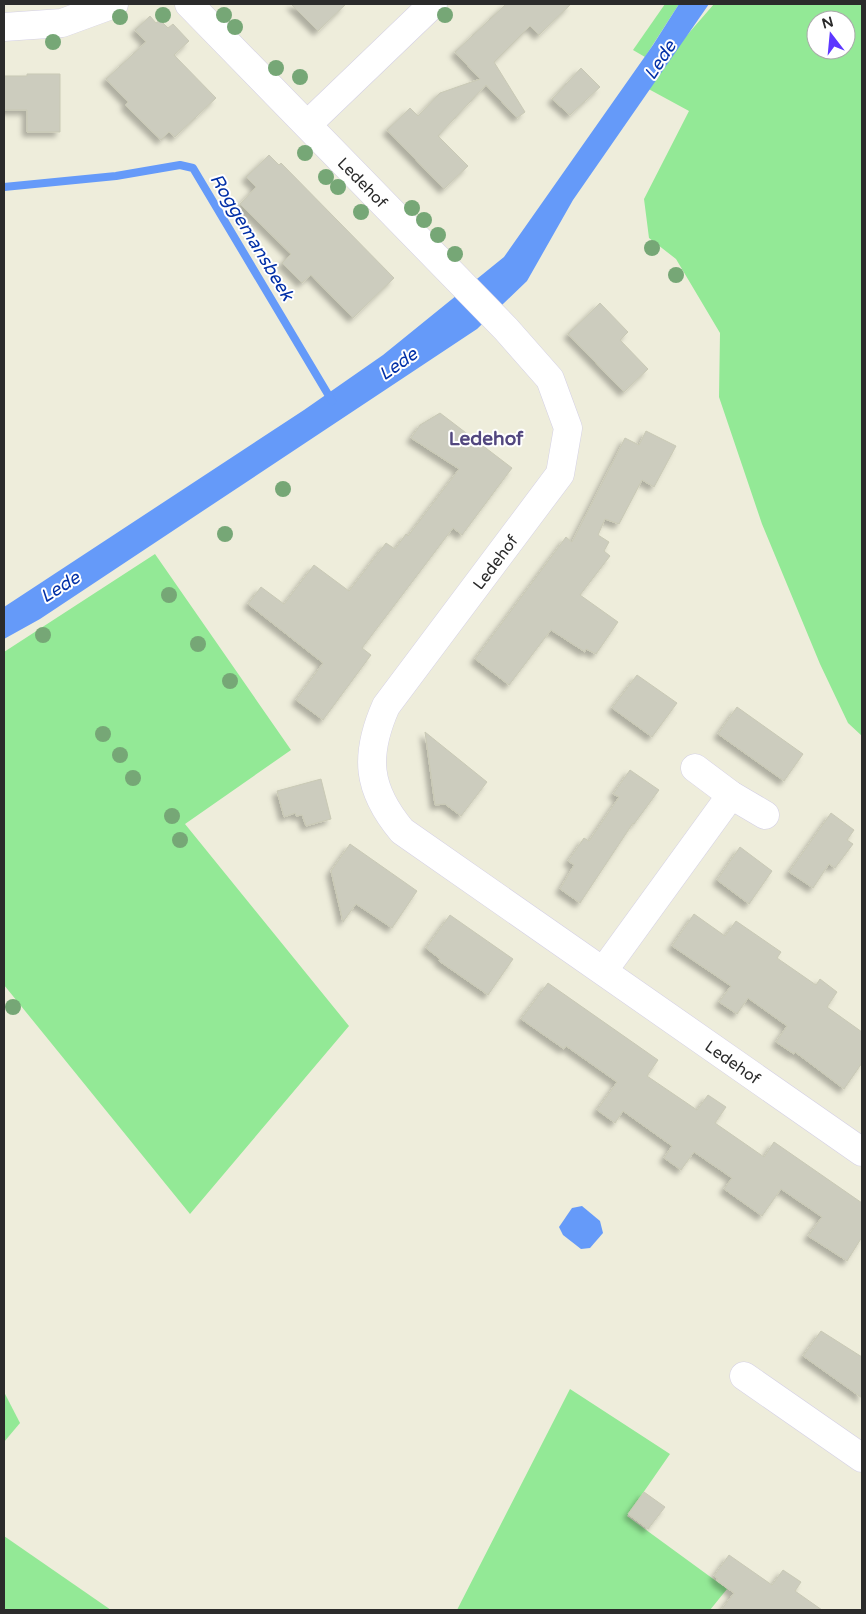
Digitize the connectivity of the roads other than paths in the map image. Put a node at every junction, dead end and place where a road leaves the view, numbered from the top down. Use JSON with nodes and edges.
{"nodes":[{"id":1,"x":114,"y":4,"type":"edge"},
{"id":2,"x":189,"y":4,"type":"edge"},
{"id":3,"x":433,"y":4,"type":"edge"},
{"id":4,"x":4,"y":27,"type":"edge"},
{"id":5,"x":308,"y":124,"type":"junction"},
{"id":6,"x":696,"y":768,"type":"dead end"},
{"id":7,"x":731,"y":795,"type":"junction"},
{"id":8,"x":765,"y":815,"type":"dead end"},
{"id":9,"x":604,"y":970,"type":"junction"},
{"id":10,"x":862,"y":1152,"type":"edge"},
{"id":11,"x":744,"y":1376,"type":"dead end"},
{"id":12,"x":862,"y":1458,"type":"edge"}],
"edges":[{"from":1,"to":4,"type":"street"},
{"from":2,"to":5,"type":"street","name":"Ledehof"},
{"from":3,"to":5,"type":"street"},
{"from":5,"to":9,"type":"street","name":"Ledehof"},
{"from":6,"to":7,"type":"street"},
{"from":7,"to":8,"type":"street"},
{"from":7,"to":9,"type":"street"},
{"from":9,"to":10,"type":"street","name":"Ledehof"},
{"from":11,"to":12,"type":"street"}]}
